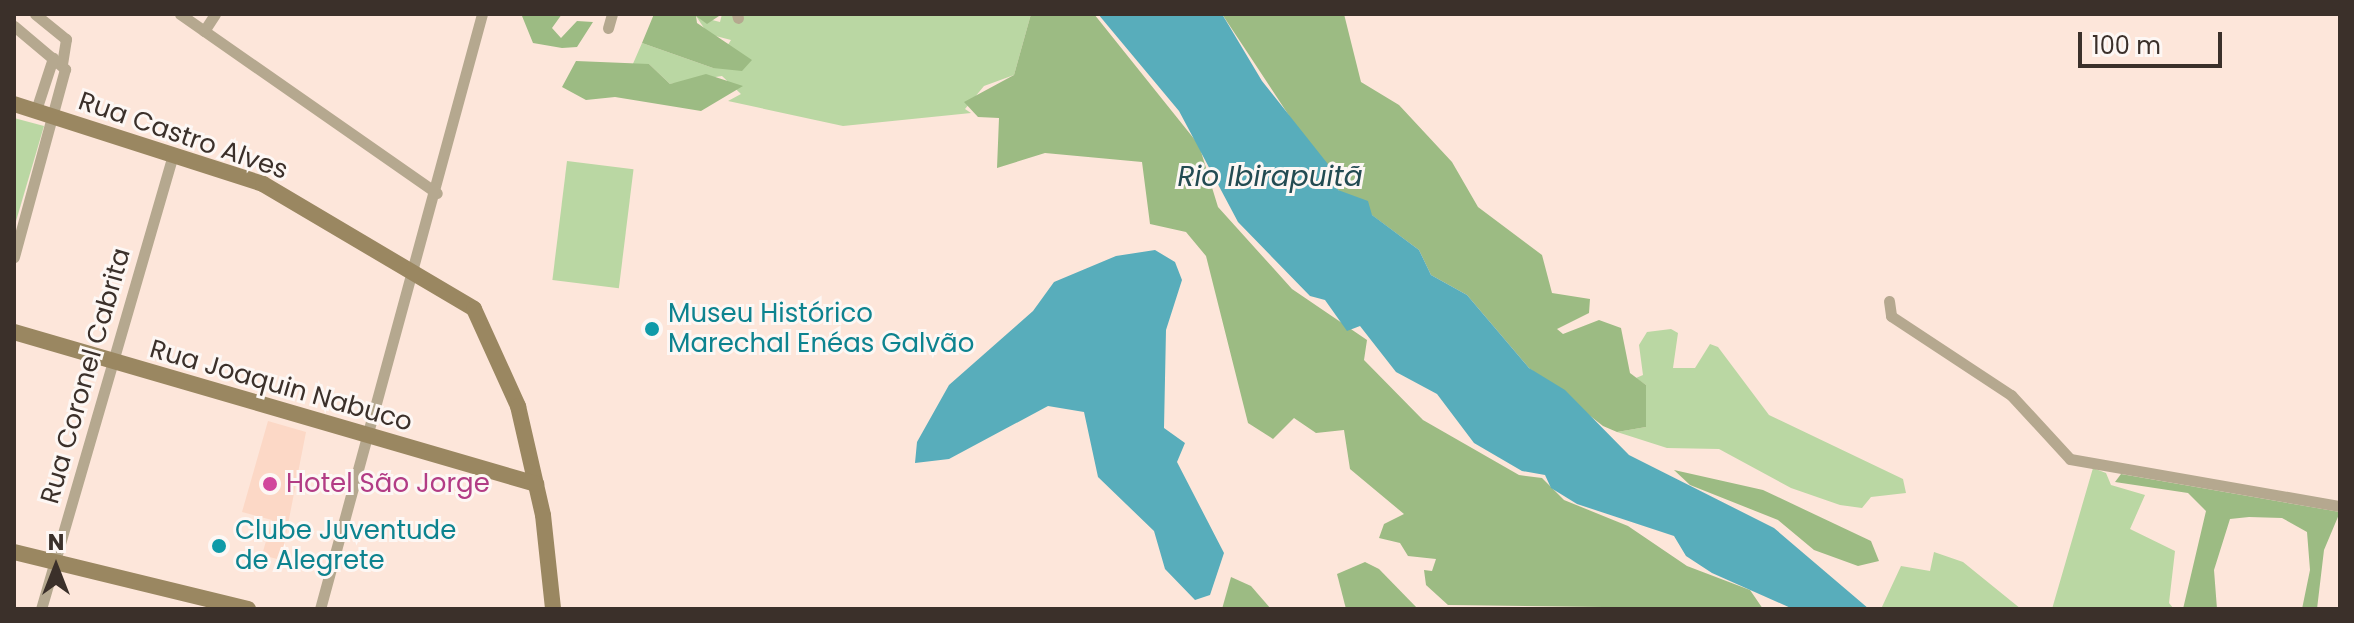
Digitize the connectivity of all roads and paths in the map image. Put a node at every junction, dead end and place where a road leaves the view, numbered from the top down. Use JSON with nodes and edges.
{"nodes":[{"id":1,"x":35,"y":14,"type":"edge"},
{"id":2,"x":180,"y":14,"type":"edge"},
{"id":3,"x":215,"y":14,"type":"edge"},
{"id":4,"x":482,"y":14,"type":"edge"},
{"id":5,"x":612,"y":14,"type":"edge"},
{"id":6,"x":14,"y":26,"type":"edge"},
{"id":7,"x":608,"y":28,"type":"dead end"},
{"id":8,"x":204,"y":31,"type":"junction"},
{"id":9,"x":57,"y":61,"type":"junction"},
{"id":10,"x":14,"y":104,"type":"edge"},
{"id":11,"x":36,"y":110,"type":"junction"},
{"id":12,"x":54,"y":116,"type":"junction"},
{"id":13,"x":173,"y":155,"type":"junction"},
{"id":14,"x":437,"y":193,"type":"junction"},
{"id":15,"x":14,"y":257,"type":"edge"},
{"id":16,"x":415,"y":270,"type":"junction"},
{"id":17,"x":1889,"y":301,"type":"dead end"},
{"id":18,"x":14,"y":332,"type":"edge"},
{"id":19,"x":113,"y":361,"type":"junction"},
{"id":20,"x":368,"y":437,"type":"junction"},
{"id":21,"x":536,"y":484,"type":"junction"},
{"id":22,"x":2340,"y":506,"type":"edge"},
{"id":23,"x":14,"y":552,"type":"edge"},
{"id":24,"x":55,"y":562,"type":"junction"},
{"id":25,"x":41,"y":609,"type":"edge"},
{"id":26,"x":248,"y":609,"type":"edge"},
{"id":27,"x":320,"y":609,"type":"edge"},
{"id":28,"x":553,"y":609,"type":"edge"}],
"edges":[{"from":1,"to":9,"type":"street"},
{"from":2,"to":8,"type":"street"},
{"from":3,"to":8,"type":"street"},
{"from":4,"to":14,"type":"street"},
{"from":5,"to":7,"type":"street"},
{"from":6,"to":9,"type":"street"},
{"from":8,"to":14,"type":"street"},
{"from":9,"to":11,"type":"street"},
{"from":9,"to":12,"type":"street"},
{"from":10,"to":11,"type":"street","name":"Rua Castro Alves"},
{"from":11,"to":12,"type":"street","name":"Rua Castro Alves"},
{"from":12,"to":13,"type":"street","name":"Rua Castro Alves"},
{"from":12,"to":15,"type":"street"},
{"from":13,"to":16,"type":"street","name":"Rua Castro Alves"},
{"from":13,"to":19,"type":"street","name":"Rua Coronel Cabrita"},
{"from":14,"to":16,"type":"street"},
{"from":16,"to":20,"type":"street"},
{"from":16,"to":21,"type":"street","name":"Rua Castro Alves"},
{"from":17,"to":22,"type":"street"},
{"from":18,"to":19,"type":"street","name":"Rua Joaquin Nabuco"},
{"from":19,"to":20,"type":"street","name":"Rua Joaquin Nabuco"},
{"from":19,"to":24,"type":"street","name":"Rua Coronel Cabrita"},
{"from":20,"to":21,"type":"street","name":"Rua Joaquin Nabuco"},
{"from":20,"to":27,"type":"street"},
{"from":21,"to":28,"type":"street","name":"Rua Castro Alves"},
{"from":23,"to":24,"type":"street"},
{"from":24,"to":25,"type":"street","name":"Rua Coronel Cabrita"},
{"from":24,"to":26,"type":"street"}]}
